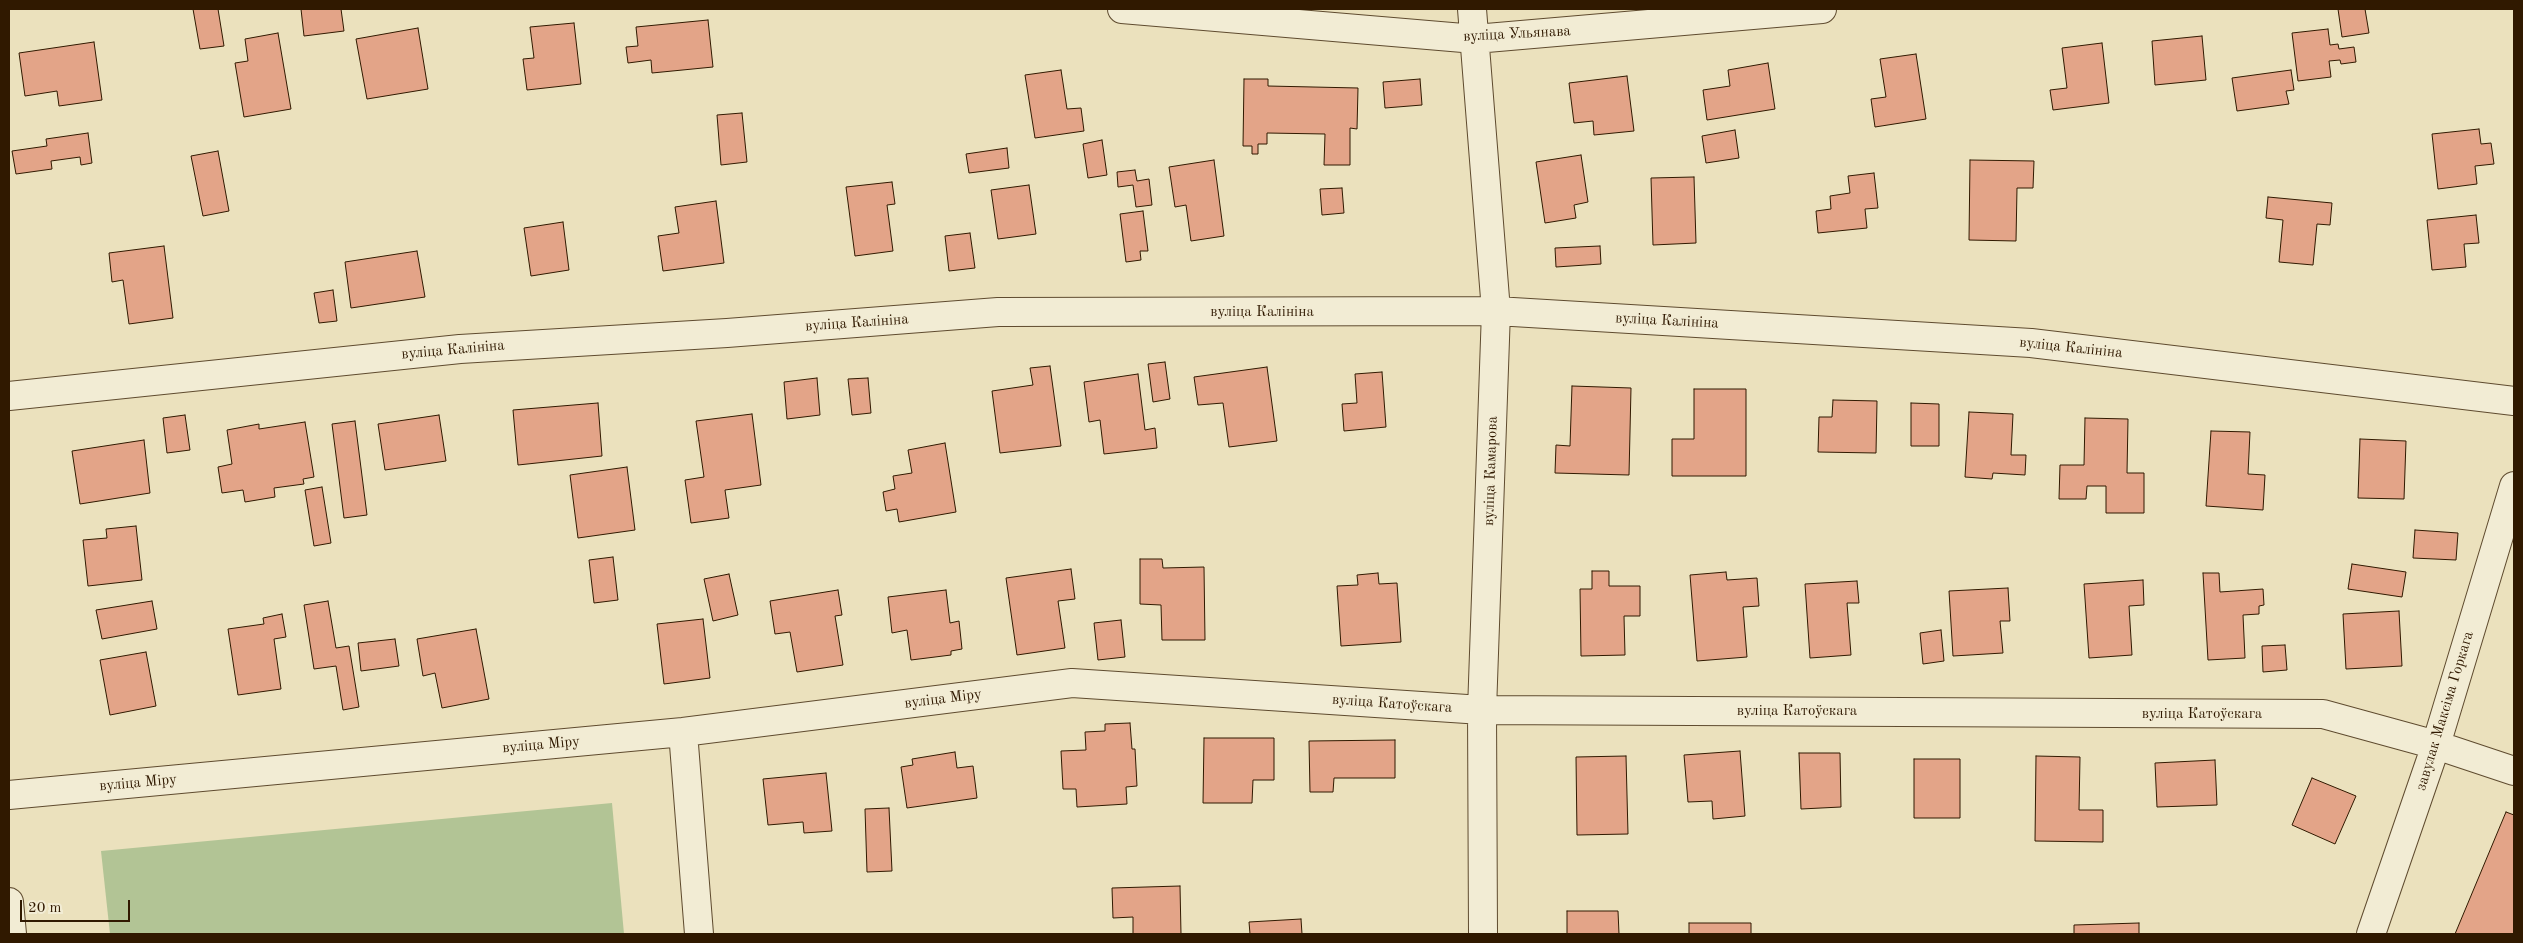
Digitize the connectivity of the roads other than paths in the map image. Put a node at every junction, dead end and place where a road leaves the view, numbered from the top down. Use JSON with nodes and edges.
{"nodes":[{"id":1,"x":1122,"y":9,"type":"edge"},
{"id":2,"x":1472,"y":9,"type":"edge"},
{"id":3,"x":1822,"y":9,"type":"edge"},
{"id":4,"x":1475,"y":39,"type":"junction"},
{"id":5,"x":1496,"y":311,"type":"junction"},
{"id":6,"x":9,"y":396,"type":"edge"},
{"id":7,"x":2514,"y":400,"type":"edge"},
{"id":8,"x":2514,"y":486,"type":"edge"},
{"id":9,"x":1072,"y":683,"type":"joint"},
{"id":10,"x":1482,"y":710,"type":"junction"},
{"id":11,"x":683,"y":732,"type":"junction"},
{"id":12,"x":2436,"y":745,"type":"junction"},
{"id":13,"x":2514,"y":771,"type":"edge"},
{"id":14,"x":9,"y":796,"type":"edge"},
{"id":15,"x":9,"y":902,"type":"edge"},
{"id":16,"x":12,"y":934,"type":"edge"},
{"id":17,"x":699,"y":934,"type":"edge"},
{"id":18,"x":1483,"y":934,"type":"edge"},
{"id":19,"x":2371,"y":934,"type":"edge"}],
"edges":[{"from":1,"to":4,"type":"street","name":"вуліца Ульянава"},
{"from":2,"to":4,"type":"street","name":"вуліца Камарова"},
{"from":3,"to":4,"type":"street","name":"вуліца Ульянава"},
{"from":4,"to":5,"type":"street","name":"вуліца Камарова"},
{"from":5,"to":6,"type":"street","name":"вуліца Калініна"},
{"from":5,"to":7,"type":"street","name":"вуліца Калініна"},
{"from":5,"to":10,"type":"street","name":"вуліца Камарова"},
{"from":8,"to":12,"type":"street","name":"завулак Максіма Горкага"},
{"from":9,"to":10,"type":"street","name":"вуліца Катоўскага"},
{"from":9,"to":11,"type":"street","name":"вуліца Міру"},
{"from":10,"to":12,"type":"street","name":"вуліца Катоўскага"},
{"from":10,"to":18,"type":"street","name":"вуліца Камарова"},
{"from":11,"to":14,"type":"street","name":"вуліца Міру"},
{"from":11,"to":17,"type":"street"},
{"from":12,"to":13,"type":"street","name":"вуліца Катоўскага"},
{"from":12,"to":19,"type":"street","name":"завулак Максіма Горкага"},
{"from":15,"to":16,"type":"street"}]}
